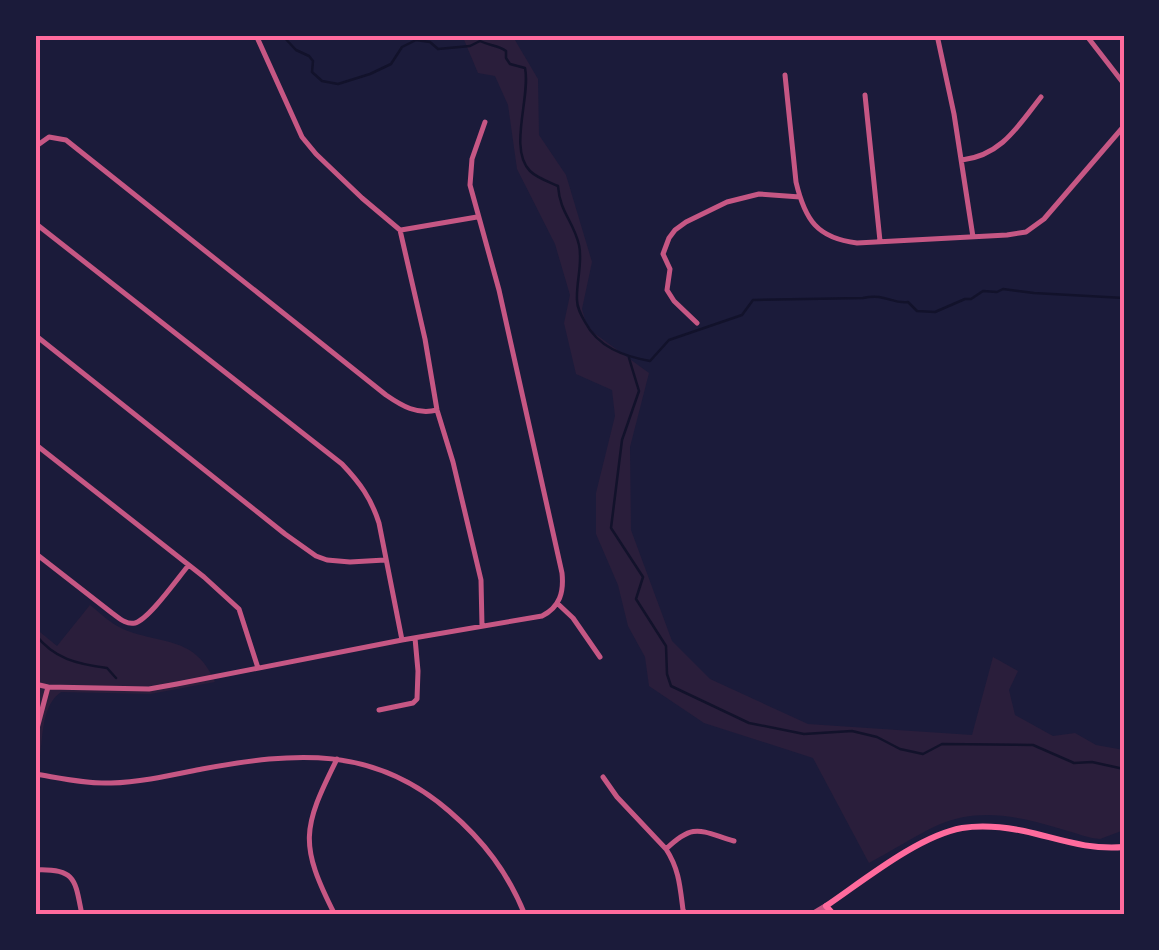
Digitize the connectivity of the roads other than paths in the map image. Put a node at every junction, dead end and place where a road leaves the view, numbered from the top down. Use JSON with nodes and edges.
{"nodes":[{"id":1,"x":256,"y":35,"type":"edge"},
{"id":2,"x":936,"y":35,"type":"edge"},
{"id":3,"x":1086,"y":35,"type":"edge"},
{"id":4,"x":786,"y":75,"type":"dead end"},
{"id":5,"x":1123,"y":81,"type":"edge"},
{"id":6,"x":865,"y":95,"type":"dead end"},
{"id":7,"x":1042,"y":97,"type":"dead end"},
{"id":8,"x":484,"y":122,"type":"dead end"},
{"id":9,"x":1124,"y":126,"type":"edge"},
{"id":10,"x":35,"y":146,"type":"edge"},
{"id":11,"x":962,"y":160,"type":"junction"},
{"id":12,"x":800,"y":197,"type":"junction"},
{"id":13,"x":477,"y":217,"type":"junction"},
{"id":14,"x":35,"y":222,"type":"edge"},
{"id":15,"x":400,"y":230,"type":"junction"},
{"id":16,"x":974,"y":237,"type":"junction"},
{"id":17,"x":880,"y":242,"type":"junction"},
{"id":18,"x":697,"y":323,"type":"dead end"},
{"id":19,"x":35,"y":335,"type":"edge"},
{"id":20,"x":437,"y":410,"type":"junction"},
{"id":21,"x":35,"y":444,"type":"edge"},
{"id":22,"x":35,"y":553,"type":"edge"},
{"id":23,"x":385,"y":560,"type":"junction"},
{"id":24,"x":188,"y":566,"type":"junction"},
{"id":25,"x":557,"y":603,"type":"junction"},
{"id":26,"x":482,"y":626,"type":"junction"},
{"id":27,"x":415,"y":638,"type":"junction"},
{"id":28,"x":402,"y":640,"type":"junction"},
{"id":29,"x":600,"y":656,"type":"dead end"},
{"id":30,"x":258,"y":668,"type":"junction"},
{"id":31,"x":35,"y":684,"type":"edge"},
{"id":32,"x":48,"y":687,"type":"junction"},
{"id":33,"x":379,"y":710,"type":"dead end"},
{"id":34,"x":35,"y":736,"type":"edge"},
{"id":35,"x":337,"y":759,"type":"junction"},
{"id":36,"x":35,"y":774,"type":"edge"},
{"id":37,"x":603,"y":777,"type":"dead end"},
{"id":38,"x":734,"y":842,"type":"dead end"},
{"id":39,"x":666,"y":848,"type":"junction"},
{"id":40,"x":1124,"y":848,"type":"edge"},
{"id":41,"x":35,"y":870,"type":"edge"},
{"id":42,"x":826,"y":906,"type":"junction"},
{"id":43,"x":82,"y":915,"type":"edge"},
{"id":44,"x":178,"y":915,"type":"edge"},
{"id":45,"x":239,"y":915,"type":"edge"},
{"id":46,"x":335,"y":915,"type":"edge"},
{"id":47,"x":526,"y":915,"type":"edge"},
{"id":48,"x":686,"y":915,"type":"edge"},
{"id":49,"x":811,"y":915,"type":"edge"},
{"id":50,"x":834,"y":915,"type":"edge"}],
"edges":[{"from":1,"to":15,"type":"street"},
{"from":2,"to":11,"type":"street"},
{"from":3,"to":5,"type":"street"},
{"from":4,"to":12,"type":"street"},
{"from":6,"to":17,"type":"street"},
{"from":7,"to":11,"type":"street"},
{"from":8,"to":13,"type":"street"},
{"from":9,"to":16,"type":"street"},
{"from":10,"to":20,"type":"street"},
{"from":11,"to":16,"type":"street"},
{"from":12,"to":17,"type":"street"},
{"from":12,"to":18,"type":"street"},
{"from":13,"to":15,"type":"street"},
{"from":13,"to":25,"type":"street"},
{"from":14,"to":23,"type":"street"},
{"from":15,"to":20,"type":"street"},
{"from":16,"to":17,"type":"street"},
{"from":19,"to":23,"type":"street"},
{"from":20,"to":26,"type":"street"},
{"from":21,"to":24,"type":"street"},
{"from":22,"to":24,"type":"street"},
{"from":23,"to":28,"type":"street"},
{"from":24,"to":30,"type":"street"},
{"from":25,"to":26,"type":"street"},
{"from":25,"to":29,"type":"street"},
{"from":26,"to":27,"type":"street"},
{"from":27,"to":28,"type":"street"},
{"from":27,"to":33,"type":"street"},
{"from":28,"to":30,"type":"street"},
{"from":30,"to":32,"type":"street"},
{"from":31,"to":32,"type":"street"},
{"from":32,"to":34,"type":"street"},
{"from":35,"to":36,"type":"street"},
{"from":35,"to":46,"type":"street"},
{"from":35,"to":47,"type":"street"},
{"from":37,"to":39,"type":"street"},
{"from":38,"to":39,"type":"street"},
{"from":39,"to":48,"type":"street"},
{"from":40,"to":42,"type":"main road"},
{"from":41,"to":43,"type":"street"},
{"from":42,"to":49,"type":"street"},
{"from":42,"to":50,"type":"main road"},
{"from":44,"to":45,"type":"street"}]}
